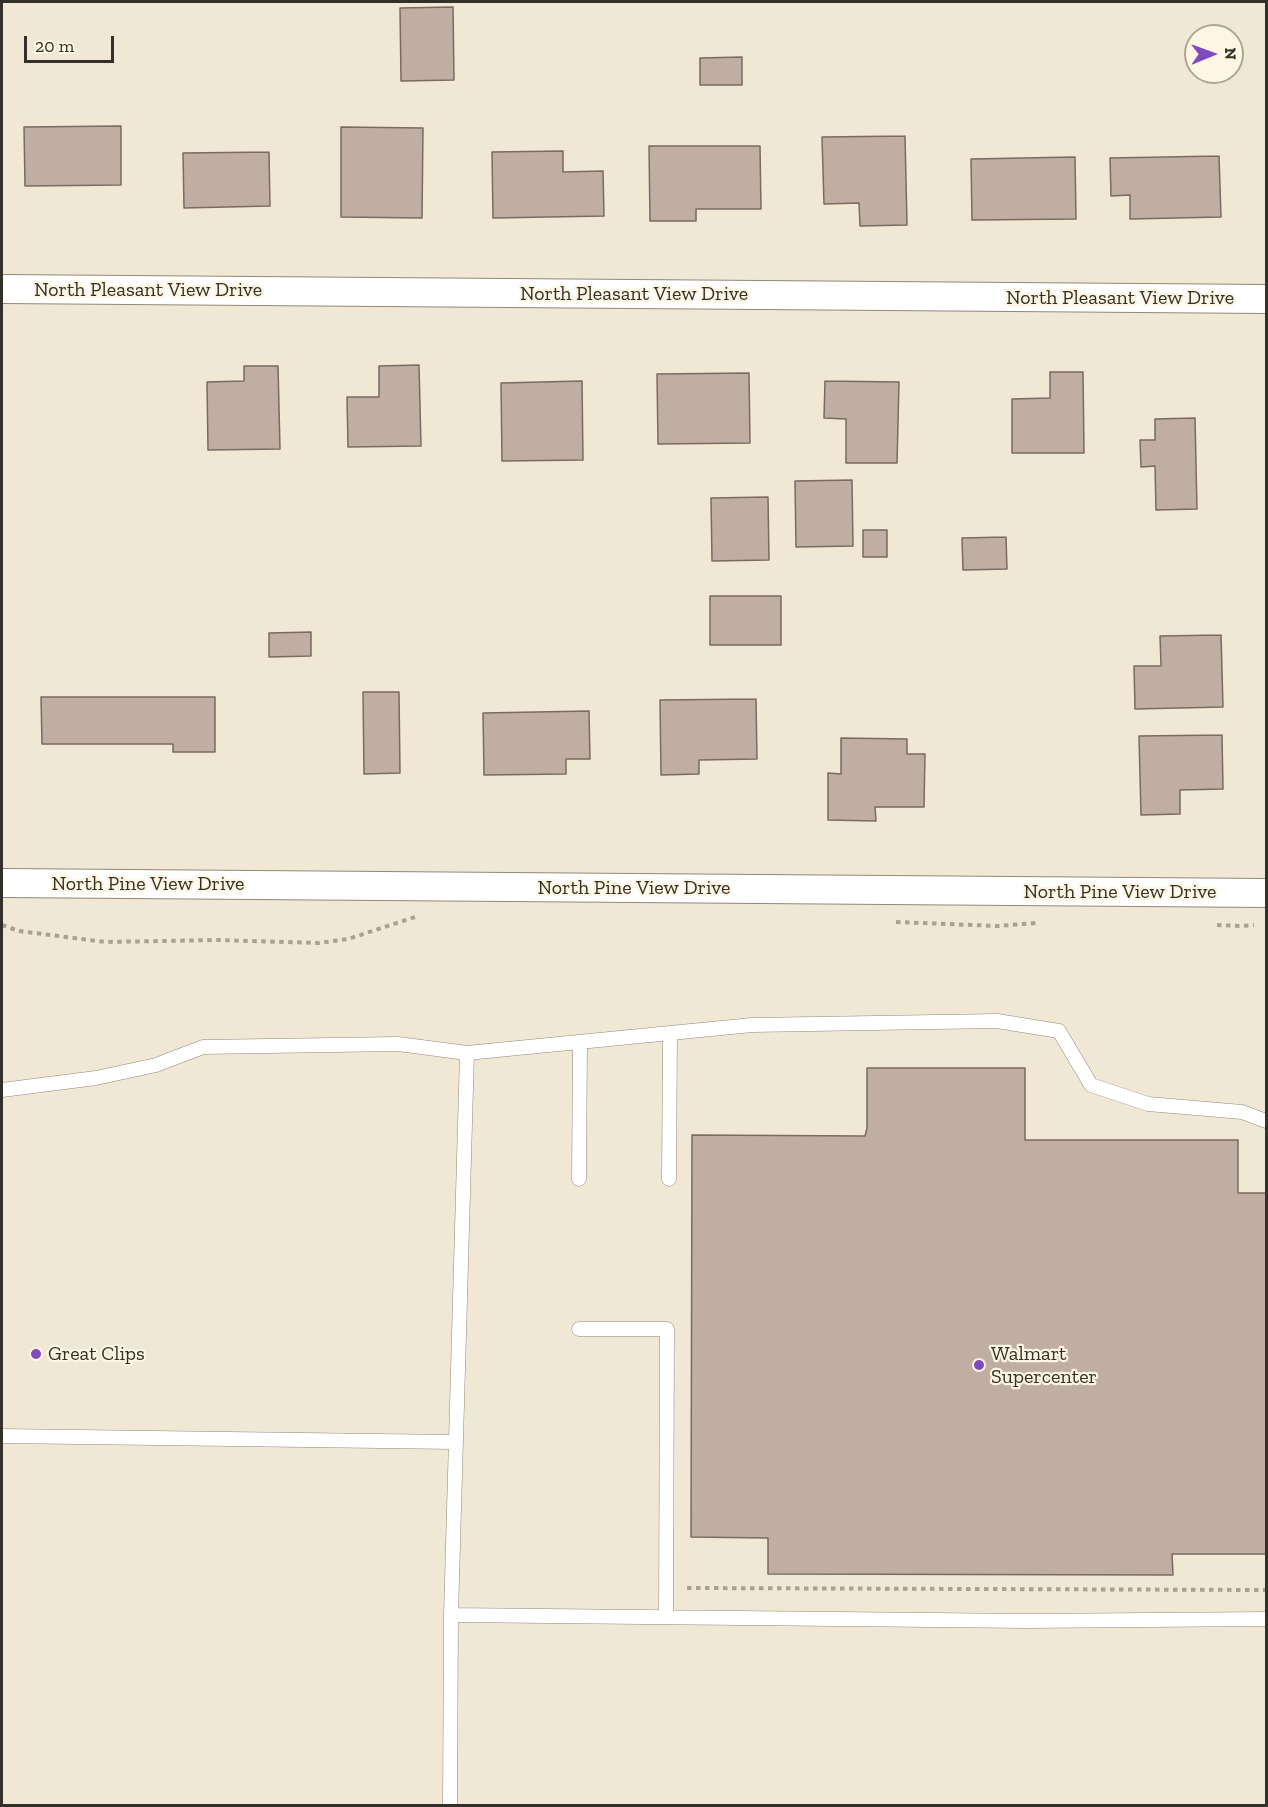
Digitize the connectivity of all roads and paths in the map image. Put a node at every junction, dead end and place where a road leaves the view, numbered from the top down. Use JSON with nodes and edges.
{"nodes":[{"id":1,"x":2,"y":289,"type":"edge"},
{"id":2,"x":1266,"y":299,"type":"edge"},
{"id":3,"x":2,"y":883,"type":"edge"},
{"id":4,"x":1266,"y":893,"type":"edge"},
{"id":5,"x":423,"y":914,"type":"dead end"},
{"id":6,"x":891,"y":922,"type":"dead end"},
{"id":7,"x":1039,"y":923,"type":"dead end"},
{"id":8,"x":1207,"y":924,"type":"dead end"},
{"id":9,"x":1258,"y":924,"type":"dead end"},
{"id":10,"x":2,"y":925,"type":"edge"},
{"id":11,"x":670,"y":1033,"type":"junction"},
{"id":12,"x":580,"y":1042,"type":"junction"},
{"id":13,"x":467,"y":1053,"type":"junction"},
{"id":14,"x":2,"y":1090,"type":"edge"},
{"id":15,"x":1266,"y":1121,"type":"edge"},
{"id":16,"x":579,"y":1179,"type":"dead end"},
{"id":17,"x":669,"y":1179,"type":"dead end"},
{"id":18,"x":579,"y":1329,"type":"dead end"},
{"id":19,"x":2,"y":1436,"type":"edge"},
{"id":20,"x":455,"y":1442,"type":"junction"},
{"id":21,"x":684,"y":1588,"type":"dead end"},
{"id":22,"x":1266,"y":1590,"type":"edge"},
{"id":23,"x":451,"y":1615,"type":"junction"},
{"id":24,"x":666,"y":1617,"type":"junction"},
{"id":25,"x":1266,"y":1619,"type":"edge"},
{"id":26,"x":450,"y":1806,"type":"edge"}],
"edges":[{"from":1,"to":2,"type":"street","name":"North Pleasant View Drive"},
{"from":3,"to":4,"type":"street","name":"North Pine View Drive"},
{"from":5,"to":10,"type":"path"},
{"from":6,"to":7,"type":"path"},
{"from":8,"to":9,"type":"path"},
{"from":11,"to":12,"type":"lane"},
{"from":11,"to":15,"type":"lane"},
{"from":11,"to":17,"type":"lane"},
{"from":12,"to":13,"type":"lane"},
{"from":12,"to":16,"type":"lane"},
{"from":13,"to":14,"type":"lane"},
{"from":13,"to":20,"type":"lane"},
{"from":18,"to":24,"type":"lane"},
{"from":19,"to":20,"type":"lane"},
{"from":20,"to":23,"type":"lane"},
{"from":21,"to":22,"type":"path"},
{"from":23,"to":24,"type":"lane"},
{"from":23,"to":26,"type":"lane"},
{"from":24,"to":25,"type":"lane"}]}
